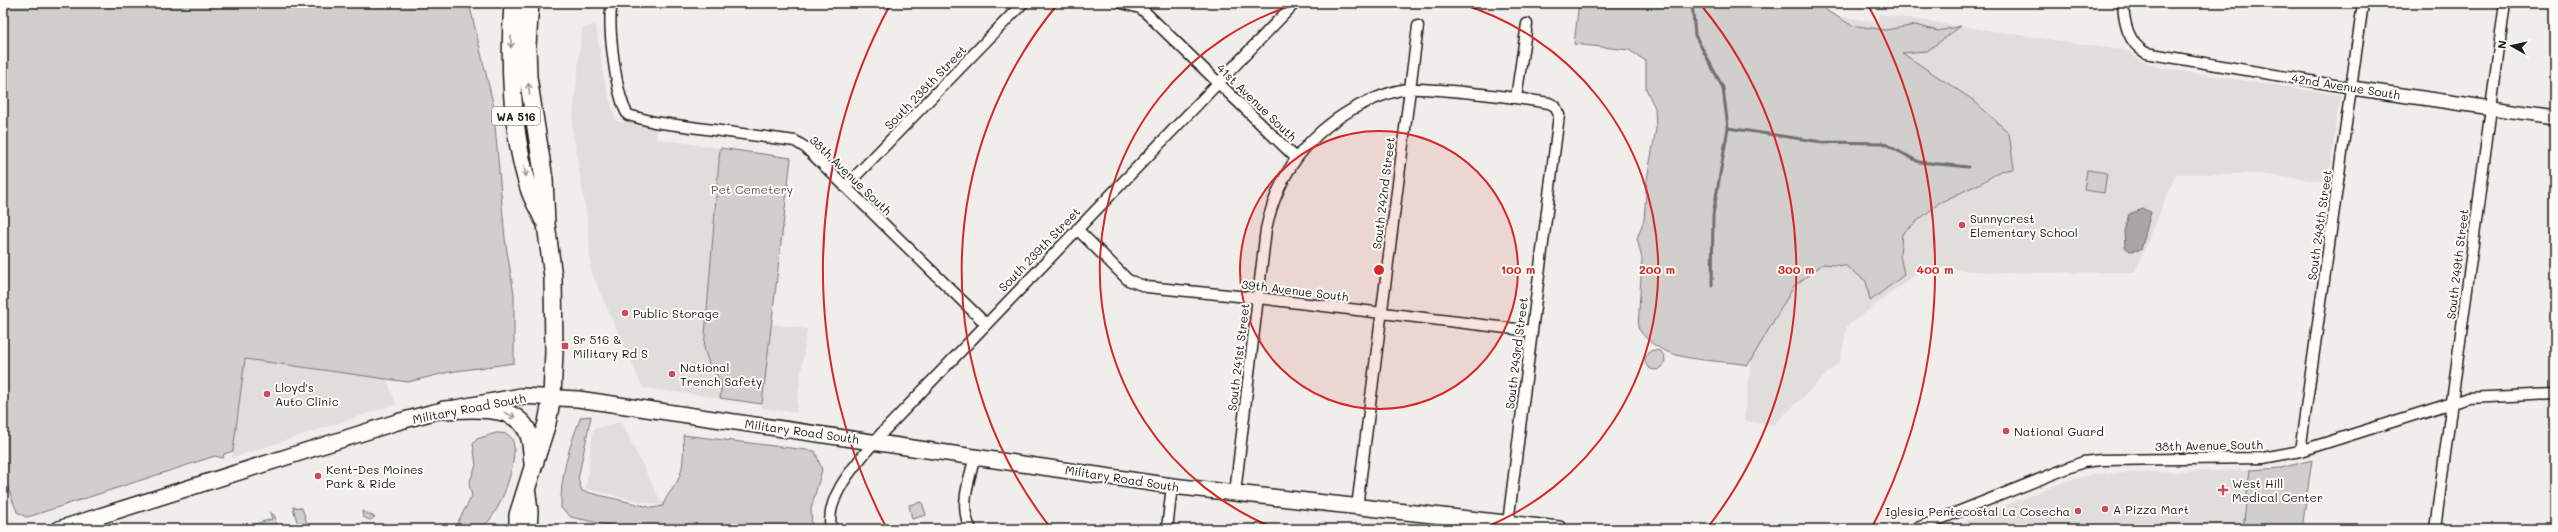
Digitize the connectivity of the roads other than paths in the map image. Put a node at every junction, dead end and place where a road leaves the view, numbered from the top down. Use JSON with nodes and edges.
{"nodes":[{"id":1,"x":513,"y":3,"type":"edge"},
{"id":2,"x":530,"y":3,"type":"edge"},
{"id":3,"x":612,"y":3,"type":"edge"},
{"id":4,"x":1023,"y":3,"type":"edge"},
{"id":5,"x":1122,"y":3,"type":"edge"},
{"id":6,"x":1295,"y":3,"type":"edge"},
{"id":7,"x":2123,"y":3,"type":"edge"},
{"id":8,"x":2363,"y":3,"type":"edge"},
{"id":9,"x":2505,"y":3,"type":"edge"},
{"id":10,"x":1527,"y":24,"type":"dead end"},
{"id":11,"x":1418,"y":26,"type":"dead end"},
{"id":12,"x":1217,"y":82,"type":"junction"},
{"id":13,"x":2352,"y":88,"type":"junction"},
{"id":14,"x":1409,"y":89,"type":"junction"},
{"id":15,"x":1516,"y":98,"type":"junction"},
{"id":16,"x":2491,"y":108,"type":"junction"},
{"id":17,"x":1559,"y":115,"type":"joint"},
{"id":18,"x":2555,"y":117,"type":"edge"},
{"id":19,"x":1296,"y":158,"type":"junction"},
{"id":20,"x":844,"y":187,"type":"junction"},
{"id":21,"x":546,"y":224,"type":"junction"},
{"id":22,"x":1077,"y":229,"type":"junction"},
{"id":23,"x":1258,"y":298,"type":"junction"},
{"id":24,"x":1380,"y":313,"type":"junction"},
{"id":25,"x":986,"y":323,"type":"junction"},
{"id":26,"x":1532,"y":331,"type":"junction"},
{"id":27,"x":2555,"y":394,"type":"edge"},
{"id":28,"x":552,"y":396,"type":"junction"},
{"id":29,"x":2453,"y":404,"type":"junction"},
{"id":30,"x":444,"y":410,"type":"junction"},
{"id":31,"x":875,"y":441,"type":"junction"},
{"id":32,"x":2300,"y":451,"type":"junction"},
{"id":33,"x":975,"y":456,"type":"junction"},
{"id":34,"x":533,"y":471,"type":"junction"},
{"id":35,"x":1172,"y":486,"type":"junction"},
{"id":36,"x":1235,"y":493,"type":"junction"},
{"id":37,"x":526,"y":494,"type":"joint"},
{"id":38,"x":1357,"y":507,"type":"junction"},
{"id":39,"x":1508,"y":523,"type":"junction"},
{"id":40,"x":521,"y":524,"type":"edge"},
{"id":41,"x":59,"y":529,"type":"edge"},
{"id":42,"x":504,"y":529,"type":"edge"},
{"id":43,"x":831,"y":529,"type":"edge"},
{"id":44,"x":971,"y":529,"type":"edge"},
{"id":45,"x":1167,"y":529,"type":"edge"},
{"id":46,"x":1559,"y":529,"type":"edge"},
{"id":47,"x":1916,"y":529,"type":"edge"},
{"id":48,"x":2435,"y":529,"type":"edge"}],
"edges":[{"from":1,"to":21,"type":"highway","number":"WA 516","one_way":true},
{"from":21,"to":2,"type":"highway","number":"WA 516","one_way":true},
{"from":3,"to":20,"type":"street","name":"38th Avenue South"},
{"from":4,"to":20,"type":"street","name":"South 238th Street"},
{"from":5,"to":12,"type":"street","name":"41st Avenue South"},
{"from":6,"to":12,"type":"street","name":"South 239th Street"},
{"from":7,"to":13,"type":"street","name":"42nd Avenue South"},
{"from":8,"to":13,"type":"street","name":"South 248th Street"},
{"from":9,"to":16,"type":"street","name":"South 249th Street"},
{"from":10,"to":15,"type":"street"},
{"from":11,"to":14,"type":"street","name":"South 242nd Street"},
{"from":12,"to":19,"type":"street","name":"41st Avenue South"},
{"from":12,"to":22,"type":"street","name":"South 239th Street"},
{"from":13,"to":16,"type":"street","name":"42nd Avenue South"},
{"from":13,"to":32,"type":"street","name":"South 248th Street"},
{"from":14,"to":15,"type":"street","name":"41st Avenue South"},
{"from":14,"to":19,"type":"street","name":"41st Avenue South"},
{"from":14,"to":24,"type":"street","name":"South 242nd Street"},
{"from":15,"to":17,"type":"street","name":"41st Avenue South"},
{"from":16,"to":18,"type":"street","name":"42nd Avenue South"},
{"from":16,"to":29,"type":"street","name":"South 249th Street"},
{"from":17,"to":26,"type":"street","name":"South 243rd Street"},
{"from":19,"to":23,"type":"street","name":"South 241st Street"},
{"from":20,"to":25,"type":"street","name":"38th Avenue South"},
{"from":21,"to":28,"type":"highway","number":"WA 516"},
{"from":22,"to":23,"type":"street","name":"39th Avenue South"},
{"from":22,"to":25,"type":"street","name":"South 239th Street"},
{"from":23,"to":24,"type":"street","name":"39th Avenue South"},
{"from":23,"to":36,"type":"street","name":"South 241st Street"},
{"from":24,"to":26,"type":"street","name":"39th Avenue South"},
{"from":24,"to":38,"type":"street","name":"South 242nd Street"},
{"from":25,"to":31,"type":"street","name":"South 239th Street"},
{"from":26,"to":39,"type":"street","name":"South 243rd Street"},
{"from":27,"to":29,"type":"street","name":"38th Avenue South"},
{"from":28,"to":30,"type":"main road","name":"Military Road South"},
{"from":28,"to":31,"type":"main road","name":"Military Road South"},
{"from":28,"to":34,"type":"highway","number":"WA 516"},
{"from":29,"to":32,"type":"street","name":"38th Avenue South"},
{"from":29,"to":48,"type":"street","name":"South 249th Street"},
{"from":30,"to":34,"type":"highway","one_way":true},
{"from":30,"to":41,"type":"main road","name":"Military Road South"},
{"from":31,"to":33,"type":"main road","name":"Military Road South"},
{"from":31,"to":43,"type":"street","name":"South 239th Street"},
{"from":32,"to":47,"type":"street","name":"38th Avenue South"},
{"from":33,"to":35,"type":"main road","name":"Military Road South"},
{"from":33,"to":44,"type":"street"},
{"from":34,"to":37,"type":"highway","number":"WA 516"},
{"from":35,"to":36,"type":"main road","name":"Military Road South"},
{"from":35,"to":45,"type":"street"},
{"from":36,"to":38,"type":"main road","name":"Military Road South"},
{"from":37,"to":40,"type":"highway"},
{"from":38,"to":39,"type":"main road","name":"Military Road South"},
{"from":39,"to":46,"type":"main road","name":"Military Road South"},
{"from":40,"to":42,"type":"highway"}]}
